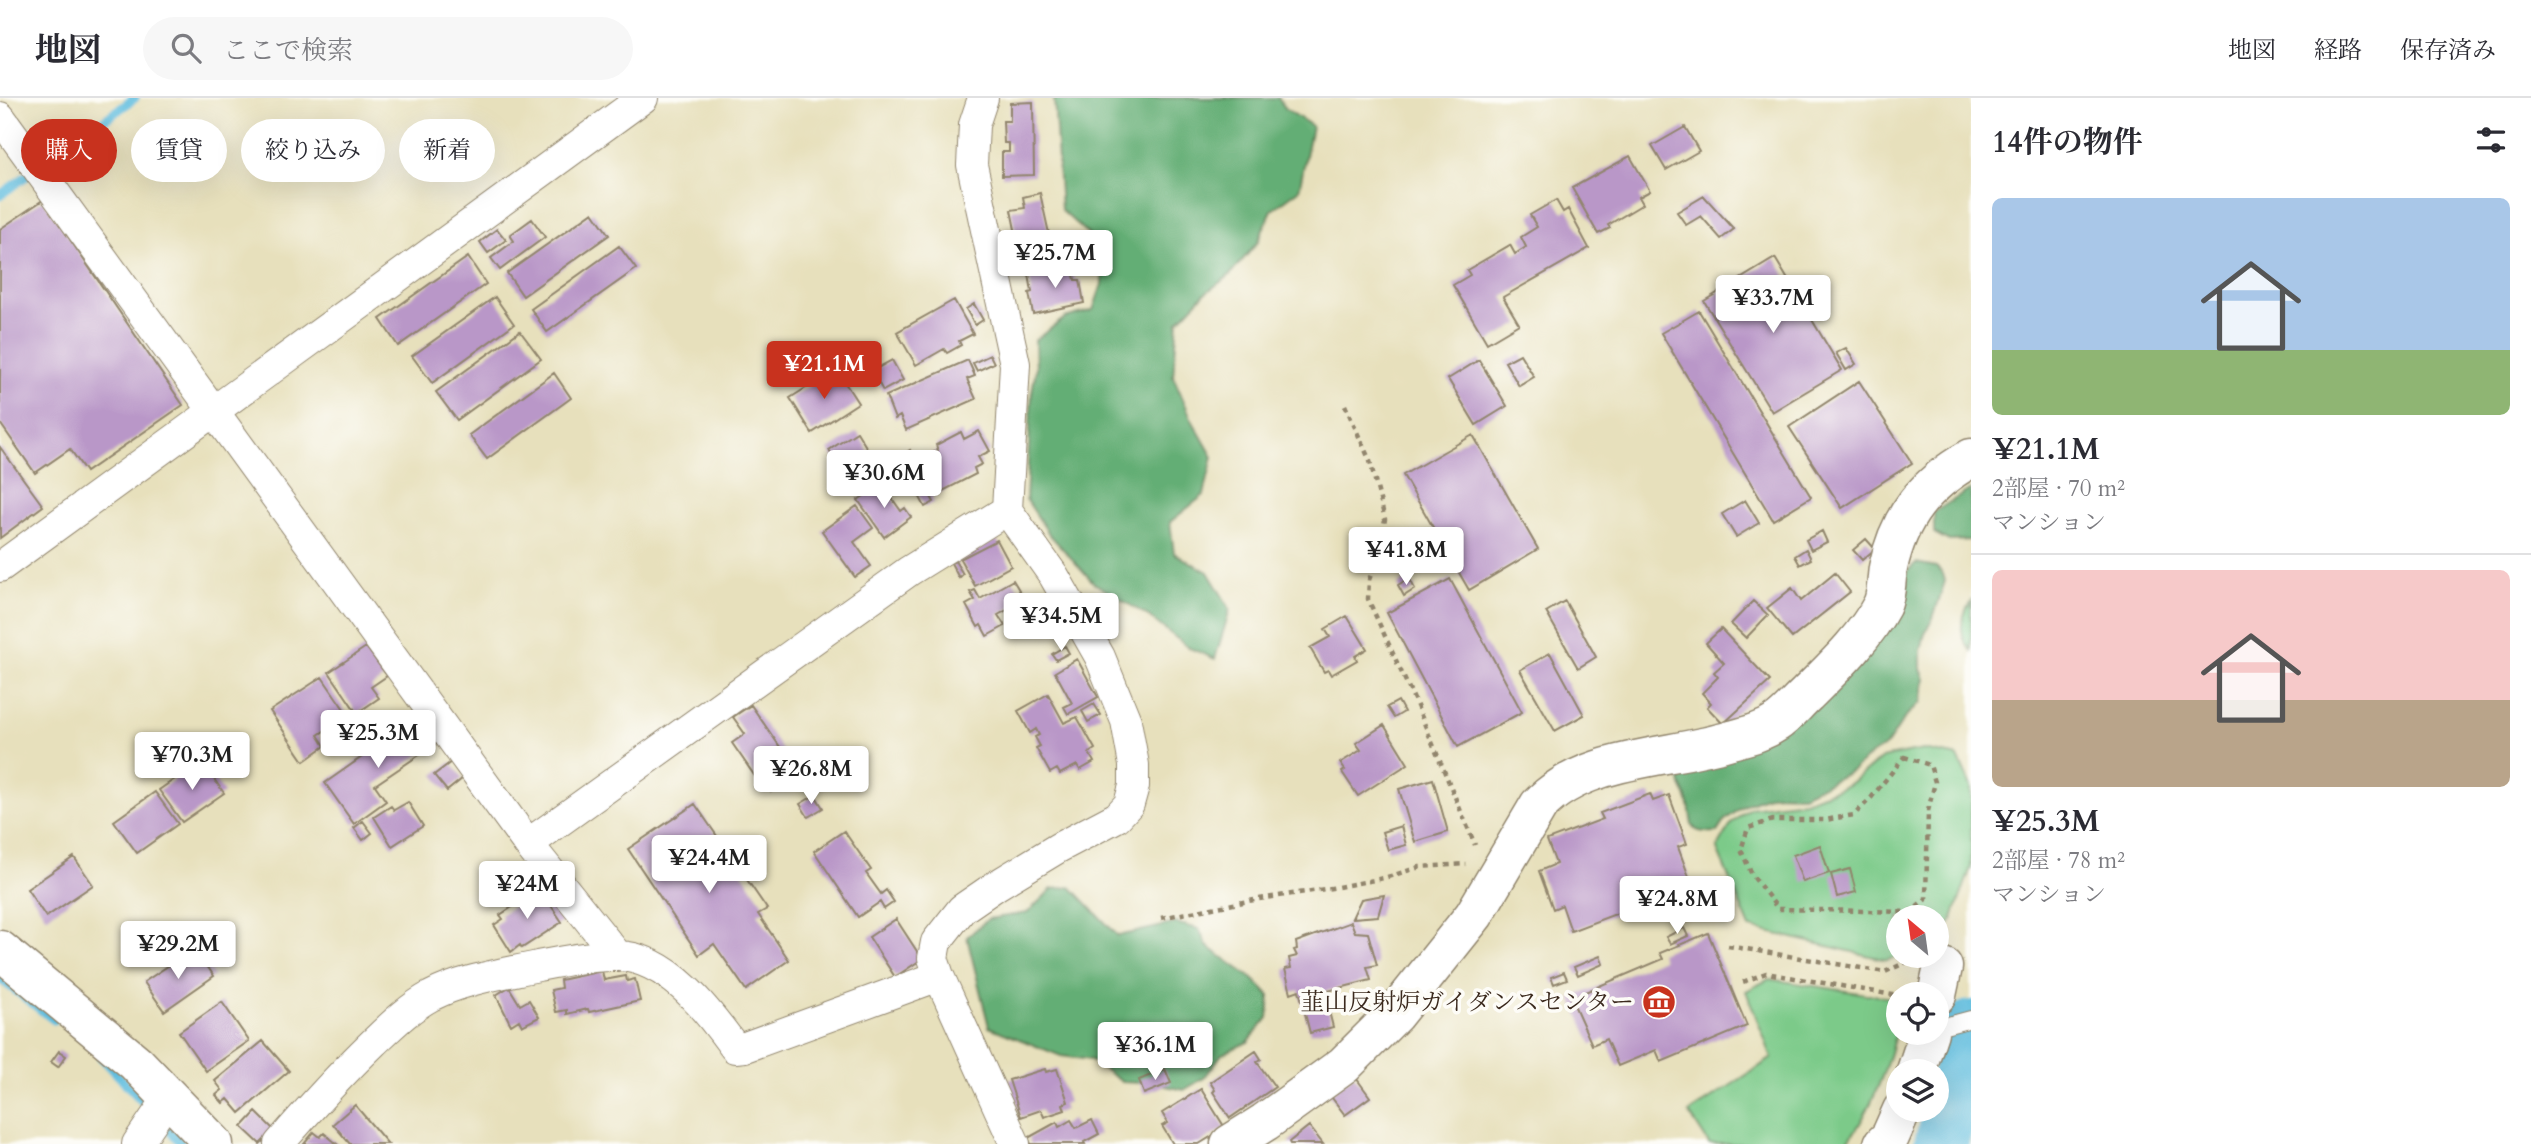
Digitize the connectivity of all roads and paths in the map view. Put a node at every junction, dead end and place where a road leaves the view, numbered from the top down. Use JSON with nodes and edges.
{"nodes":[{"id":1,"x":643,"y":98,"type":"edge"},
{"id":2,"x":983,"y":98,"type":"edge"},
{"id":3,"x":0,"y":117,"type":"edge"},
{"id":4,"x":1345,"y":405,"type":"dead end"},
{"id":5,"x":215,"y":411,"type":"junction"},
{"id":6,"x":1971,"y":458,"type":"edge"},
{"id":7,"x":1007,"y":510,"type":"junction"},
{"id":8,"x":0,"y":567,"type":"edge"},
{"id":9,"x":528,"y":844,"type":"junction"},
{"id":10,"x":1490,"y":873,"type":"junction"},
{"id":11,"x":1911,"y":915,"type":"edge"},
{"id":12,"x":1161,"y":918,"type":"dead end"},
{"id":13,"x":1728,"y":946,"type":"dead end"},
{"id":14,"x":0,"y":950,"type":"edge"},
{"id":15,"x":617,"y":956,"type":"junction"},
{"id":16,"x":939,"y":976,"type":"junction"},
{"id":17,"x":1743,"y":982,"type":"dead end"},
{"id":18,"x":1937,"y":982,"type":"edge"},
{"id":19,"x":1886,"y":994,"type":"edge"},
{"id":20,"x":155,"y":1118,"type":"edge"},
{"id":21,"x":1896,"y":1122,"type":"edge"},
{"id":22,"x":214,"y":1144,"type":"edge"},
{"id":23,"x":279,"y":1144,"type":"edge"},
{"id":24,"x":1015,"y":1144,"type":"edge"},
{"id":25,"x":1230,"y":1144,"type":"edge"},
{"id":26,"x":1883,"y":1144,"type":"edge"}],
"edges":[{"from":1,"to":5,"type":"street"},
{"from":2,"to":7,"type":"street"},
{"from":3,"to":5,"type":"street"},
{"from":4,"to":10,"type":"path"},
{"from":5,"to":8,"type":"street"},
{"from":5,"to":9,"type":"street"},
{"from":6,"to":10,"type":"street"},
{"from":7,"to":9,"type":"street"},
{"from":7,"to":16,"type":"street"},
{"from":9,"to":15,"type":"street"},
{"from":10,"to":12,"type":"path"},
{"from":10,"to":25,"type":"street"},
{"from":11,"to":11,"type":"path"},
{"from":13,"to":18,"type":"path"},
{"from":14,"to":20,"type":"street"},
{"from":15,"to":16,"type":"street"},
{"from":15,"to":23,"type":"street"},
{"from":16,"to":24,"type":"street"},
{"from":17,"to":19,"type":"path"},
{"from":20,"to":22,"type":"street"},
{"from":21,"to":26,"type":"street"}]}
